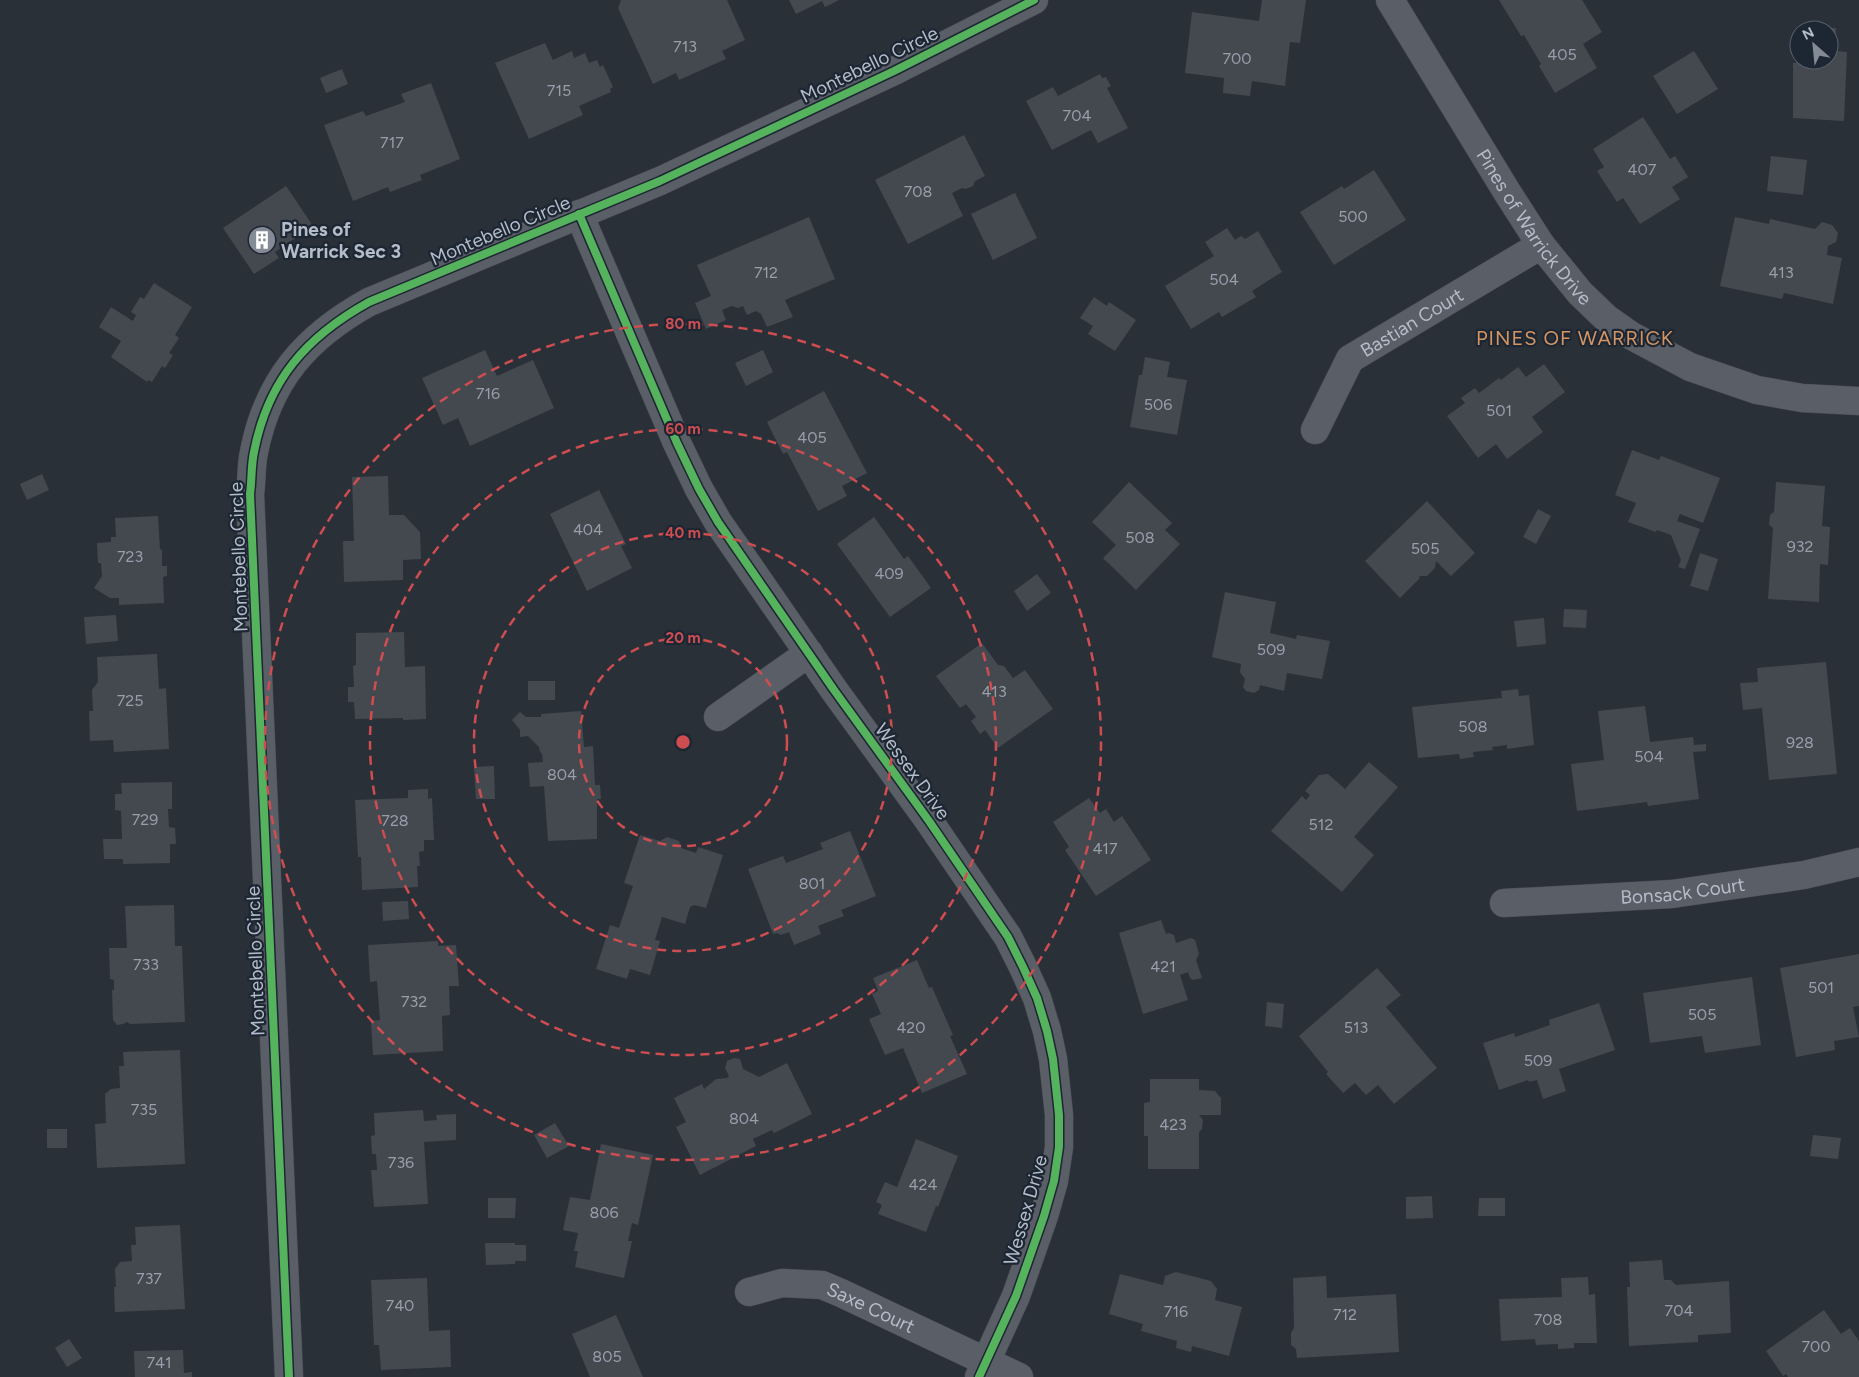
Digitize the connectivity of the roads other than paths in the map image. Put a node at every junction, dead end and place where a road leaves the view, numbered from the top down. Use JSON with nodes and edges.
{"nodes":[{"id":1,"x":1034,"y":0,"type":"edge"},
{"id":2,"x":1390,"y":0,"type":"edge"},
{"id":3,"x":579,"y":214,"type":"junction"},
{"id":4,"x":1541,"y":245,"type":"junction"},
{"id":5,"x":1859,"y":401,"type":"edge"},
{"id":6,"x":1315,"y":430,"type":"dead end"},
{"id":7,"x":809,"y":653,"type":"junction"},
{"id":8,"x":718,"y":717,"type":"dead end"},
{"id":9,"x":1859,"y":862,"type":"edge"},
{"id":10,"x":1504,"y":903,"type":"dead end"},
{"id":11,"x":749,"y":1292,"type":"dead end"},
{"id":12,"x":983,"y":1369,"type":"edge"},
{"id":13,"x":289,"y":1377,"type":"edge"},
{"id":14,"x":1019,"y":1377,"type":"edge"}],
"edges":[{"from":1,"to":3,"type":"street","name":"Montebello Circle"},
{"from":2,"to":4,"type":"street","name":"Pines of Warrick Drive"},
{"from":3,"to":7,"type":"street","name":"Wessex Drive"},
{"from":3,"to":13,"type":"street","name":"Montebello Circle"},
{"from":4,"to":5,"type":"street","name":"Pines of Warrick Drive"},
{"from":4,"to":6,"type":"street","name":"Bastian Court"},
{"from":7,"to":8,"type":"street"},
{"from":7,"to":12,"type":"street","name":"Wessex Drive"},
{"from":9,"to":10,"type":"street","name":"Bonsack Court"},
{"from":11,"to":12,"type":"street","name":"Saxe Court"},
{"from":12,"to":14,"type":"street","name":"Saxe Court"}]}
